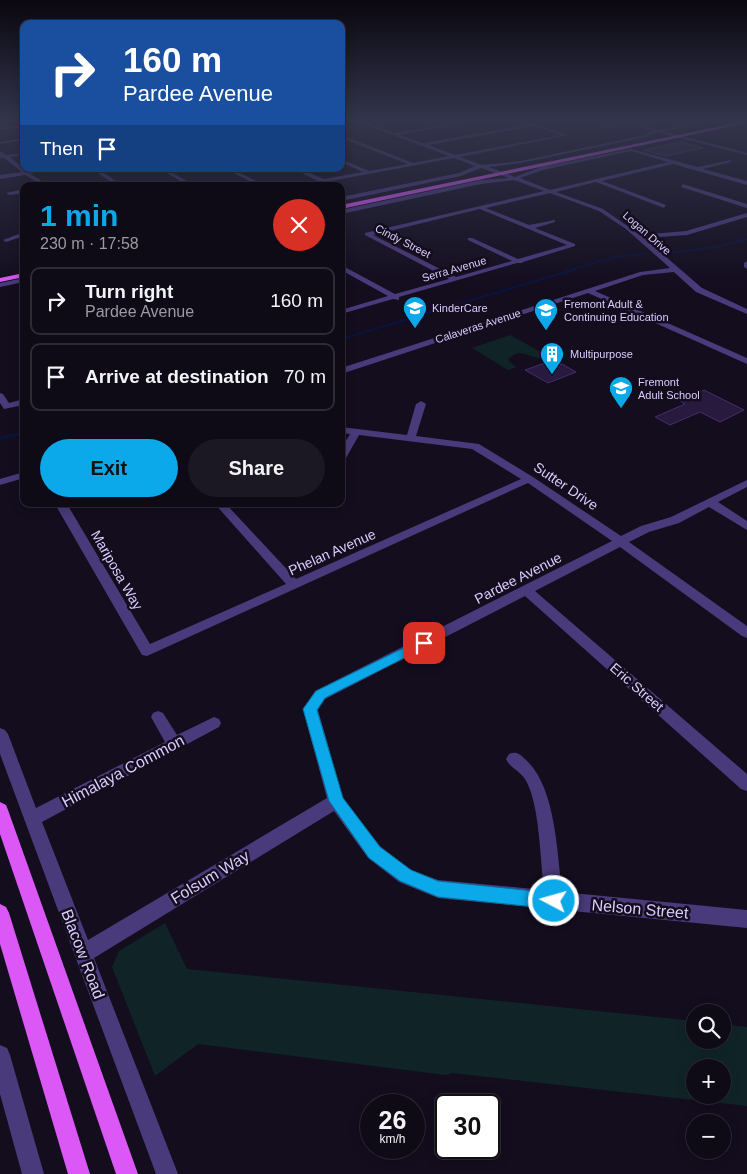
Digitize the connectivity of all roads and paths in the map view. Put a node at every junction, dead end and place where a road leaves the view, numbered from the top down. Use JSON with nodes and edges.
{"nodes":[{"id":1,"x":174,"y":176,"type":"edge"},
{"id":2,"x":243,"y":176,"type":"edge"},
{"id":3,"x":311,"y":176,"type":"edge"},
{"id":4,"x":349,"y":176,"type":"edge"},
{"id":5,"x":452,"y":176,"type":"edge"},
{"id":6,"x":469,"y":176,"type":"edge"},
{"id":7,"x":491,"y":176,"type":"edge"},
{"id":8,"x":511,"y":176,"type":"edge"},
{"id":9,"x":522,"y":176,"type":"edge"},
{"id":10,"x":614,"y":176,"type":"edge"},
{"id":11,"x":721,"y":176,"type":"edge"},
{"id":12,"x":516,"y":178,"type":"junction"},
{"id":13,"x":596,"y":180,"type":"junction"},
{"id":14,"x":323,"y":181,"type":"junction"},
{"id":15,"x":185,"y":182,"type":"edge"},
{"id":16,"x":255,"y":182,"type":"edge"},
{"id":17,"x":318,"y":182,"type":"edge"},
{"id":18,"x":747,"y":183,"type":"edge"},
{"id":19,"x":683,"y":186,"type":"dead end"},
{"id":20,"x":552,"y":190,"type":"junction"},
{"id":21,"x":20,"y":191,"type":"edge"},
{"id":22,"x":9,"y":193,"type":"dead end"},
{"id":23,"x":345,"y":198,"type":"edge"},
{"id":24,"x":345,"y":202,"type":"edge"},
{"id":25,"x":664,"y":206,"type":"dead end"},
{"id":26,"x":747,"y":206,"type":"edge"},
{"id":27,"x":345,"y":207,"type":"edge"},
{"id":28,"x":481,"y":208,"type":"junction"},
{"id":29,"x":345,"y":211,"type":"edge"},
{"id":30,"x":747,"y":215,"type":"edge"},
{"id":31,"x":553,"y":221,"type":"dead end"},
{"id":32,"x":530,"y":227,"type":"junction"},
{"id":33,"x":20,"y":235,"type":"edge"},
{"id":34,"x":638,"y":237,"type":"junction"},
{"id":35,"x":470,"y":239,"type":"dead end"},
{"id":36,"x":6,"y":240,"type":"dead end"},
{"id":37,"x":520,"y":262,"type":"junction"},
{"id":38,"x":747,"y":263,"type":"edge"},
{"id":39,"x":747,"y":267,"type":"edge"},
{"id":40,"x":20,"y":270,"type":"edge"},
{"id":41,"x":674,"y":270,"type":"junction"},
{"id":42,"x":345,"y":271,"type":"edge"},
{"id":43,"x":0,"y":274,"type":"edge"},
{"id":44,"x":20,"y":275,"type":"edge"},
{"id":45,"x":0,"y":280,"type":"edge"},
{"id":46,"x":457,"y":280,"type":"junction"},
{"id":47,"x":20,"y":281,"type":"edge"},
{"id":48,"x":0,"y":285,"type":"edge"},
{"id":49,"x":590,"y":291,"type":"junction"},
{"id":50,"x":396,"y":298,"type":"junction"},
{"id":51,"x":345,"y":311,"type":"edge"},
{"id":52,"x":747,"y":312,"type":"edge"},
{"id":53,"x":747,"y":361,"type":"edge"},
{"id":54,"x":345,"y":370,"type":"edge"},
{"id":55,"x":0,"y":396,"type":"edge"},
{"id":56,"x":20,"y":403,"type":"edge"},
{"id":57,"x":421,"y":404,"type":"dead end"},
{"id":58,"x":345,"y":431,"type":"edge"},
{"id":59,"x":356,"y":432,"type":"junction"},
{"id":60,"x":411,"y":437,"type":"junction"},
{"id":61,"x":345,"y":451,"type":"edge"},
{"id":62,"x":20,"y":476,"type":"edge"},
{"id":63,"x":529,"y":479,"type":"junction"},
{"id":64,"x":0,"y":482,"type":"edge"},
{"id":65,"x":747,"y":484,"type":"edge"},
{"id":66,"x":711,"y":502,"type":"junction"},
{"id":67,"x":63,"y":507,"type":"edge"},
{"id":68,"x":223,"y":507,"type":"edge"},
{"id":69,"x":747,"y":526,"type":"edge"},
{"id":70,"x":621,"y":542,"type":"junction"},
{"id":71,"x":294,"y":586,"type":"junction"},
{"id":72,"x":527,"y":590,"type":"junction"},
{"id":73,"x":747,"y":633,"type":"edge"},
{"id":74,"x":147,"y":651,"type":"joint"},
{"id":75,"x":310,"y":709,"type":"joint"},
{"id":76,"x":158,"y":717,"type":"dead end"},
{"id":77,"x":214,"y":723,"type":"dead end"},
{"id":78,"x":0,"y":734,"type":"edge"},
{"id":79,"x":174,"y":744,"type":"junction"},
{"id":80,"x":514,"y":759,"type":"dead end"},
{"id":81,"x":747,"y":784,"type":"edge"},
{"id":82,"x":336,"y":801,"type":"junction"},
{"id":83,"x":0,"y":810,"type":"edge"},
{"id":84,"x":32,"y":819,"type":"junction"},
{"id":85,"x":554,"y":901,"type":"junction"},
{"id":86,"x":0,"y":913,"type":"edge"},
{"id":87,"x":747,"y":919,"type":"edge"},
{"id":88,"x":83,"y":954,"type":"junction"},
{"id":89,"x":0,"y":1055,"type":"edge"},
{"id":90,"x":33,"y":1174,"type":"edge"},
{"id":91,"x":79,"y":1174,"type":"edge"},
{"id":92,"x":127,"y":1174,"type":"edge"},
{"id":93,"x":166,"y":1174,"type":"edge"}],
"edges":[{"from":1,"to":15,"type":"street"},
{"from":2,"to":16,"type":"street"},
{"from":3,"to":14,"type":"street"},
{"from":4,"to":14,"type":"street"},
{"from":5,"to":23,"type":"street"},
{"from":6,"to":24,"type":"main road"},
{"from":7,"to":27,"type":"main road"},
{"from":8,"to":12,"type":"street","name":"Logan Drive"},
{"from":9,"to":12,"type":"street"},
{"from":10,"to":13,"type":"street"},
{"from":11,"to":18,"type":"street"},
{"from":12,"to":20,"type":"street","name":"Logan Drive"},
{"from":12,"to":29,"type":"street"},
{"from":13,"to":20,"type":"street"},
{"from":13,"to":25,"type":"street"},
{"from":14,"to":17,"type":"street"},
{"from":19,"to":26,"type":"street"},
{"from":20,"to":28,"type":"street"},
{"from":20,"to":34,"type":"street","name":"Logan Drive"},
{"from":21,"to":22,"type":"street"},
{"from":28,"to":32,"type":"street"},
{"from":28,"to":46,"type":"street","name":"Cindy Street"},
{"from":30,"to":34,"type":"street"},
{"from":31,"to":32,"type":"street"},
{"from":32,"to":37,"type":"street","name":"Serra Avenue"},
{"from":33,"to":36,"type":"street"},
{"from":34,"to":41,"type":"street","name":"Logan Drive"},
{"from":35,"to":37,"type":"street"},
{"from":37,"to":46,"type":"street","name":"Serra Avenue"},
{"from":38,"to":39,"type":"street"},
{"from":40,"to":43,"type":"main road"},
{"from":41,"to":49,"type":"street","name":"Calaveras Avenue"},
{"from":41,"to":52,"type":"street","name":"Logan Drive"},
{"from":42,"to":50,"type":"street"},
{"from":44,"to":45,"type":"main road"},
{"from":46,"to":50,"type":"street","name":"Serra Avenue"},
{"from":47,"to":48,"type":"street"},
{"from":49,"to":53,"type":"street"},
{"from":49,"to":54,"type":"street","name":"Calaveras Avenue"},
{"from":50,"to":51,"type":"street","name":"Serra Avenue"},
{"from":55,"to":56,"type":"street"},
{"from":57,"to":60,"type":"street"},
{"from":58,"to":59,"type":"street","name":"Sutter Drive"},
{"from":59,"to":60,"type":"street","name":"Sutter Drive"},
{"from":59,"to":61,"type":"street"},
{"from":60,"to":63,"type":"street","name":"Sutter Drive"},
{"from":62,"to":64,"type":"street"},
{"from":63,"to":70,"type":"street","name":"Sutter Drive"},
{"from":63,"to":71,"type":"street","name":"Phelan Avenue"},
{"from":65,"to":66,"type":"street","name":"Pardee Avenue"},
{"from":66,"to":69,"type":"street"},
{"from":66,"to":70,"type":"street","name":"Pardee Avenue"},
{"from":67,"to":74,"type":"street","name":"Mariposa Way"},
{"from":68,"to":71,"type":"street"},
{"from":70,"to":72,"type":"street","name":"Pardee Avenue"},
{"from":70,"to":73,"type":"street","name":"Sutter Drive"},
{"from":71,"to":74,"type":"street","name":"Phelan Avenue"},
{"from":72,"to":75,"type":"street","name":"Pardee Avenue"},
{"from":72,"to":81,"type":"street","name":"Eric Street"},
{"from":75,"to":82,"type":"street","name":"Nelson Street"},
{"from":76,"to":79,"type":"street"},
{"from":77,"to":79,"type":"street","name":"Himalaya Common"},
{"from":78,"to":84,"type":"street","name":"Blacow Road"},
{"from":79,"to":84,"type":"street","name":"Himalaya Common"},
{"from":80,"to":85,"type":"street"},
{"from":82,"to":85,"type":"street","name":"Nelson Street"},
{"from":82,"to":88,"type":"street","name":"Folsum Way"},
{"from":83,"to":92,"type":"main road","name":"Blacow Road"},
{"from":84,"to":88,"type":"street","name":"Blacow Road"},
{"from":85,"to":87,"type":"street","name":"Nelson Street"},
{"from":86,"to":91,"type":"main road"},
{"from":88,"to":93,"type":"street","name":"Blacow Road"},
{"from":89,"to":90,"type":"street"}]}
